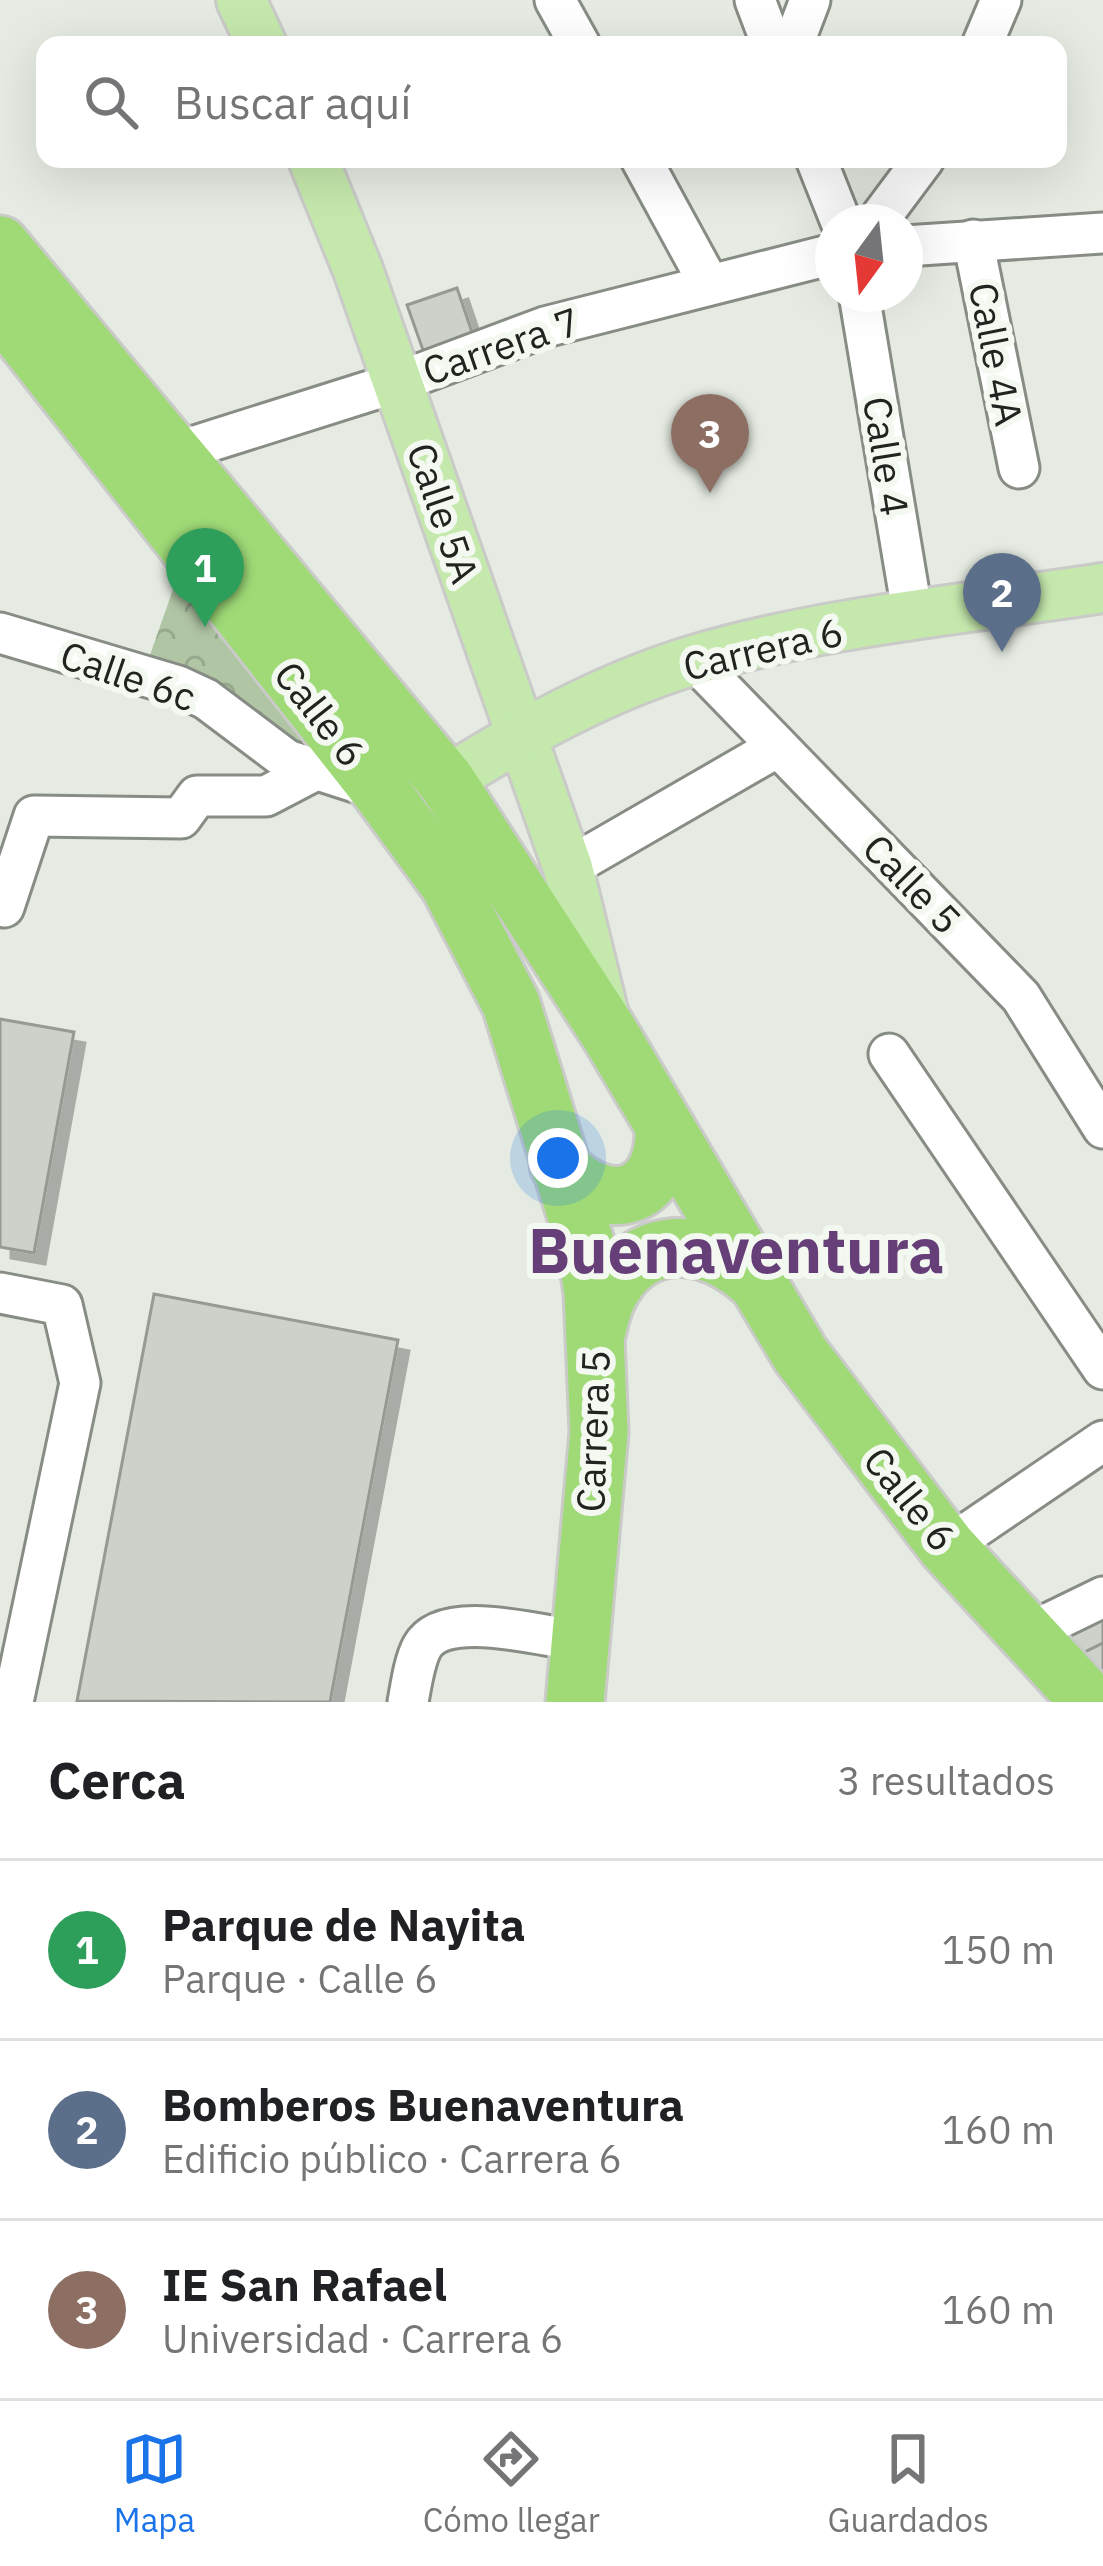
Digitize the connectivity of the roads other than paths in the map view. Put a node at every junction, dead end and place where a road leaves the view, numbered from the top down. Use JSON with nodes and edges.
{"nodes":[{"id":1,"x":241,"y":0,"type":"edge"},
{"id":2,"x":556,"y":0,"type":"edge"},
{"id":3,"x":755,"y":0,"type":"edge"},
{"id":4,"x":810,"y":0,"type":"edge"},
{"id":5,"x":1001,"y":0,"type":"edge"},
{"id":6,"x":258,"y":36,"type":"edge"},
{"id":7,"x":575,"y":36,"type":"edge"},
{"id":8,"x":769,"y":36,"type":"edge"},
{"id":9,"x":796,"y":36,"type":"edge"},
{"id":10,"x":986,"y":36,"type":"edge"},
{"id":11,"x":316,"y":168,"type":"edge"},
{"id":12,"x":646,"y":168,"type":"edge"},
{"id":13,"x":820,"y":168,"type":"edge"},
{"id":14,"x":917,"y":168,"type":"edge"},
{"id":15,"x":834,"y":204,"type":"edge"},
{"id":16,"x":890,"y":204,"type":"edge"},
{"id":17,"x":1103,"y":233,"type":"edge"},
{"id":18,"x":973,"y":240,"type":"junction"},
{"id":19,"x":923,"y":244,"type":"edge"},
{"id":20,"x":0,"y":245,"type":"edge"},
{"id":21,"x":815,"y":258,"type":"edge"},
{"id":22,"x":708,"y":282,"type":"junction"},
{"id":23,"x":0,"y":307,"type":"edge"},
{"id":24,"x":863,"y":312,"type":"edge"},
{"id":25,"x":398,"y":382,"type":"junction"},
{"id":26,"x":173,"y":453,"type":"junction"},
{"id":27,"x":1019,"y":468,"type":"dead end"},
{"id":28,"x":1103,"y":588,"type":"edge"},
{"id":29,"x":913,"y":617,"type":"junction"},
{"id":30,"x":0,"y":633,"type":"edge"},
{"id":31,"x":694,"y":660,"type":"junction"},
{"id":32,"x":520,"y":734,"type":"junction"},
{"id":33,"x":774,"y":749,"type":"junction"},
{"id":34,"x":312,"y":772,"type":"junction"},
{"id":35,"x":446,"y":781,"type":"junction"},
{"id":36,"x":380,"y":790,"type":"junction"},
{"id":37,"x":19,"y":837,"type":"edge"},
{"id":38,"x":568,"y":868,"type":"junction"},
{"id":39,"x":4,"y":907,"type":"dead end"},
{"id":40,"x":608,"y":1030,"type":"junction"},
{"id":41,"x":889,"y":1054,"type":"dead end"},
{"id":42,"x":664,"y":1128,"type":"junction"},
{"id":43,"x":1103,"y":1129,"type":"edge"},
{"id":44,"x":559,"y":1166,"type":"junction"},
{"id":45,"x":756,"y":1282,"type":"junction"},
{"id":46,"x":0,"y":1293,"type":"edge"},
{"id":47,"x":596,"y":1337,"type":"junction"},
{"id":48,"x":1103,"y":1369,"type":"edge"},
{"id":49,"x":1103,"y":1441,"type":"edge"},
{"id":50,"x":947,"y":1547,"type":"junction"},
{"id":51,"x":1103,"y":1598,"type":"edge"},
{"id":52,"x":1025,"y":1636,"type":"junction"},
{"id":53,"x":582,"y":1641,"type":"junction"},
{"id":54,"x":577,"y":1701,"type":"edge"},
{"id":55,"x":14,"y":1702,"type":"edge"},
{"id":56,"x":408,"y":1702,"type":"edge"},
{"id":57,"x":1090,"y":1702,"type":"edge"}],
"edges":[{"from":1,"to":6,"type":"main road"},
{"from":2,"to":7,"type":"street"},
{"from":3,"to":8,"type":"street"},
{"from":4,"to":9,"type":"street"},
{"from":5,"to":10,"type":"street"},
{"from":11,"to":25,"type":"main road","name":"Calle 5A"},
{"from":12,"to":22,"type":"street"},
{"from":13,"to":15,"type":"street"},
{"from":14,"to":16,"type":"street"},
{"from":17,"to":18,"type":"street"},
{"from":18,"to":19,"type":"street"},
{"from":18,"to":27,"type":"street","name":"Calle 4A"},
{"from":20,"to":26,"type":"highway","name":"Calle 6"},
{"from":21,"to":22,"type":"street","name":"Carrera 7"},
{"from":22,"to":25,"type":"street","name":"Carrera 7"},
{"from":23,"to":36,"type":"highway","name":"Calle 6"},
{"from":24,"to":29,"type":"street","name":"Calle 4"},
{"from":25,"to":26,"type":"street","name":"Carrera 7"},
{"from":25,"to":32,"type":"main road","name":"Calle 5A"},
{"from":26,"to":35,"type":"highway","name":"Calle 6"},
{"from":28,"to":29,"type":"main road","name":"Carrera 6"},
{"from":29,"to":31,"type":"main road","name":"Carrera 6"},
{"from":30,"to":34,"type":"street","name":"Calle 6c"},
{"from":31,"to":32,"type":"main road","name":"Carrera 6"},
{"from":31,"to":33,"type":"street","name":"Calle 5"},
{"from":32,"to":35,"type":"main road","name":"Carrera 6"},
{"from":32,"to":38,"type":"main road","name":"Calle 5A"},
{"from":33,"to":38,"type":"street"},
{"from":33,"to":43,"type":"street","name":"Calle 5"},
{"from":34,"to":36,"type":"street","name":"Calle 6c"},
{"from":34,"to":37,"type":"street"},
{"from":35,"to":40,"type":"highway","name":"Calle 6"},
{"from":36,"to":44,"type":"highway","name":"Calle 6"},
{"from":37,"to":39,"type":"street"},
{"from":38,"to":40,"type":"main road","name":"Calle 6"},
{"from":40,"to":42,"type":"highway","name":"Calle 6"},
{"from":41,"to":48,"type":"street"},
{"from":42,"to":44,"type":"highway"},
{"from":42,"to":45,"type":"highway","name":"Calle 6"},
{"from":44,"to":47,"type":"highway","name":"Carrera 5"},
{"from":45,"to":47,"type":"highway"},
{"from":45,"to":50,"type":"highway","name":"Calle 6"},
{"from":46,"to":55,"type":"street"},
{"from":47,"to":53,"type":"highway","name":"Carrera 5"},
{"from":49,"to":50,"type":"street"},
{"from":50,"to":52,"type":"highway","name":"Calle 6"},
{"from":51,"to":52,"type":"street"},
{"from":52,"to":57,"type":"highway","name":"Calle 6"},
{"from":53,"to":54,"type":"highway","name":"Carrera 5"},
{"from":53,"to":56,"type":"street"}]}
